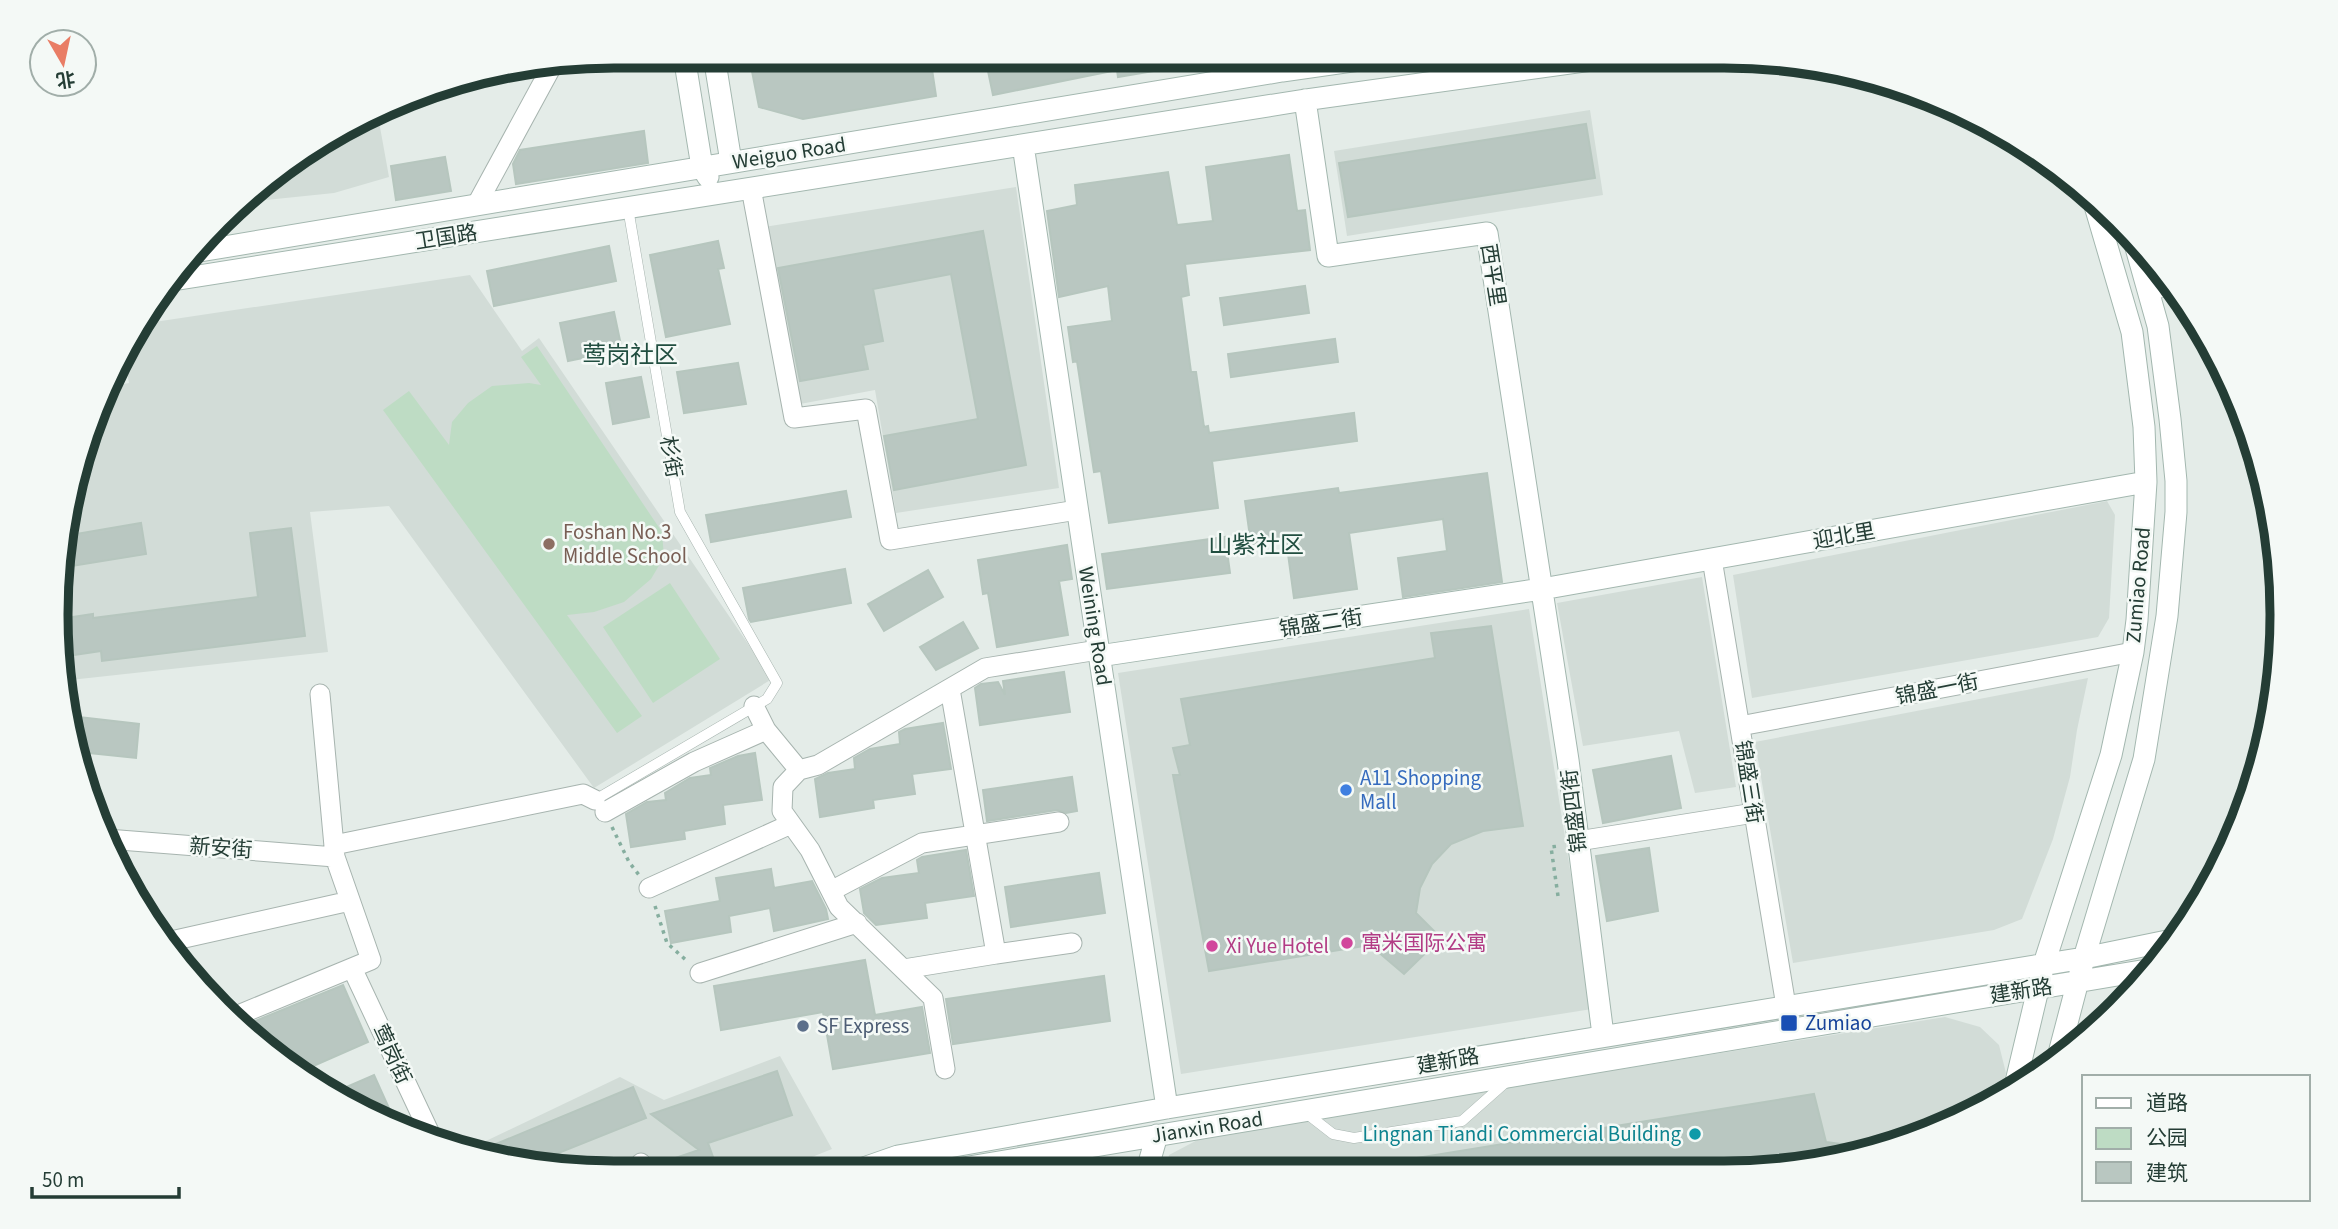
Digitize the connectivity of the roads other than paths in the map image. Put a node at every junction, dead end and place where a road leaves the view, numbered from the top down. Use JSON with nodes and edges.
{"nodes":[{"id":1,"x":686,"y":68,"type":"edge"},
{"id":2,"x":716,"y":68,"type":"edge"},
{"id":3,"x":1261,"y":68,"type":"edge"},
{"id":4,"x":1534,"y":68,"type":"edge"},
{"id":5,"x":549,"y":72,"type":"edge"},
{"id":6,"x":1305,"y":100,"type":"junction"},
{"id":7,"x":1023,"y":145,"type":"junction"},
{"id":8,"x":731,"y":162,"type":"junction"},
{"id":9,"x":702,"y":167,"type":"junction"},
{"id":10,"x":751,"y":188,"type":"junction"},
{"id":11,"x":719,"y":193,"type":"junction"},
{"id":12,"x":477,"y":204,"type":"junction"},
{"id":13,"x":628,"y":208,"type":"junction"},
{"id":14,"x":2098,"y":217,"type":"edge"},
{"id":15,"x":208,"y":250,"type":"edge"},
{"id":16,"x":2140,"y":262,"type":"edge"},
{"id":17,"x":184,"y":278,"type":"edge"},
{"id":18,"x":2164,"y":292,"type":"edge"},
{"id":19,"x":2150,"y":294,"type":"junction"},
{"id":20,"x":2146,"y":482,"type":"junction"},
{"id":21,"x":1077,"y":510,"type":"junction"},
{"id":22,"x":1712,"y":559,"type":"junction"},
{"id":23,"x":1542,"y":589,"type":"junction"},
{"id":24,"x":2133,"y":652,"type":"junction"},
{"id":25,"x":1099,"y":653,"type":"junction"},
{"id":26,"x":950,"y":689,"type":"junction"},
{"id":27,"x":320,"y":694,"type":"dead end"},
{"id":28,"x":754,"y":706,"type":"junction"},
{"id":29,"x":1740,"y":726,"type":"junction"},
{"id":30,"x":766,"y":730,"type":"junction"},
{"id":31,"x":799,"y":770,"type":"junction"},
{"id":32,"x":600,"y":806,"type":"junction"},
{"id":33,"x":1754,"y":813,"type":"junction"},
{"id":34,"x":1059,"y":822,"type":"dead end"},
{"id":35,"x":791,"y":824,"type":"junction"},
{"id":36,"x":975,"y":833,"type":"junction"},
{"id":37,"x":117,"y":840,"type":"edge"},
{"id":38,"x":1578,"y":841,"type":"junction"},
{"id":39,"x":334,"y":851,"type":"junction"},
{"id":40,"x":649,"y":888,"type":"dead end"},
{"id":41,"x":831,"y":891,"type":"junction"},
{"id":42,"x":351,"y":901,"type":"junction"},
{"id":43,"x":857,"y":923,"type":"junction"},
{"id":44,"x":176,"y":940,"type":"edge"},
{"id":45,"x":2160,"y":942,"type":"edge"},
{"id":46,"x":1072,"y":943,"type":"dead end"},
{"id":47,"x":996,"y":954,"type":"junction"},
{"id":48,"x":2084,"y":958,"type":"junction"},
{"id":49,"x":2044,"y":964,"type":"junction"},
{"id":50,"x":352,"y":968,"type":"junction"},
{"id":51,"x":904,"y":969,"type":"junction"},
{"id":52,"x":2136,"y":972,"type":"edge"},
{"id":53,"x":700,"y":973,"type":"dead end"},
{"id":54,"x":2077,"y":983,"type":"junction"},
{"id":55,"x":2038,"y":988,"type":"junction"},
{"id":56,"x":1786,"y":1006,"type":"junction"},
{"id":57,"x":241,"y":1013,"type":"edge"},
{"id":58,"x":1603,"y":1035,"type":"junction"},
{"id":59,"x":2061,"y":1043,"type":"edge"},
{"id":60,"x":945,"y":1069,"type":"dead end"},
{"id":61,"x":2018,"y":1075,"type":"edge"},
{"id":62,"x":1511,"y":1077,"type":"junction"},
{"id":63,"x":1167,"y":1108,"type":"junction"},
{"id":64,"x":1303,"y":1111,"type":"junction"},
{"id":65,"x":426,"y":1127,"type":"edge"},
{"id":66,"x":1157,"y":1135,"type":"junction"},
{"id":67,"x":884,"y":1161,"type":"edge"},
{"id":68,"x":1004,"y":1161,"type":"edge"},
{"id":69,"x":1150,"y":1161,"type":"edge"}],
"edges":[{"from":1,"to":9,"type":"main road"},
{"from":2,"to":8,"type":"main road"},
{"from":3,"to":8,"type":"main road","name":"Weiguo Road"},
{"from":4,"to":6,"type":"main road","name":"卫国路"},
{"from":5,"to":12,"type":"street"},
{"from":6,"to":7,"type":"main road","name":"卫国路"},
{"from":6,"to":23,"type":"main road","name":"西平里"},
{"from":7,"to":10,"type":"main road","name":"卫国路"},
{"from":7,"to":21,"type":"main road","name":"Weining Road"},
{"from":8,"to":9,"type":"main road","name":"Weiguo Road"},
{"from":8,"to":11,"type":"main road"},
{"from":9,"to":11,"type":"main road"},
{"from":9,"to":12,"type":"main road","name":"Weiguo Road"},
{"from":10,"to":11,"type":"main road","name":"卫国路"},
{"from":10,"to":21,"type":"street"},
{"from":11,"to":13,"type":"main road","name":"卫国路"},
{"from":12,"to":15,"type":"main road","name":"Weiguo Road"},
{"from":13,"to":17,"type":"main road","name":"卫国路"},
{"from":13,"to":28,"type":"lane","name":"杉街"},
{"from":14,"to":20,"type":"main road","name":"Zumiao Road"},
{"from":16,"to":19,"type":"main road","name":"Zumiao Road"},
{"from":18,"to":19,"type":"lane"},
{"from":19,"to":48,"type":"main road","name":"Zumiao Road"},
{"from":20,"to":22,"type":"main road","name":"迎北里"},
{"from":20,"to":24,"type":"main road","name":"Zumiao Road"},
{"from":21,"to":25,"type":"main road","name":"Weining Road"},
{"from":22,"to":23,"type":"main road","name":"迎北里"},
{"from":22,"to":29,"type":"street","name":"锦盛三街"},
{"from":23,"to":25,"type":"main road","name":"锦盛二街"},
{"from":23,"to":38,"type":"main road","name":"锦盛四街"},
{"from":24,"to":29,"type":"street","name":"锦盛一街"},
{"from":24,"to":49,"type":"main road","name":"Zumiao Road"},
{"from":25,"to":26,"type":"street"},
{"from":25,"to":63,"type":"main road","name":"Weining Road"},
{"from":26,"to":31,"type":"street"},
{"from":26,"to":36,"type":"street"},
{"from":27,"to":39,"type":"street"},
{"from":28,"to":30,"type":"street"},
{"from":28,"to":32,"type":"lane"},
{"from":29,"to":33,"type":"street","name":"锦盛三街"},
{"from":30,"to":31,"type":"street"},
{"from":30,"to":32,"type":"street"},
{"from":31,"to":35,"type":"street"},
{"from":32,"to":39,"type":"street","name":"新安街"},
{"from":33,"to":38,"type":"street"},
{"from":33,"to":56,"type":"street","name":"锦盛三街"},
{"from":34,"to":36,"type":"street"},
{"from":35,"to":40,"type":"street"},
{"from":35,"to":41,"type":"street"},
{"from":36,"to":41,"type":"street"},
{"from":36,"to":47,"type":"street"},
{"from":37,"to":39,"type":"street","name":"新安街"},
{"from":38,"to":58,"type":"main road","name":"锦盛四街"},
{"from":39,"to":42,"type":"street"},
{"from":41,"to":43,"type":"street"},
{"from":42,"to":44,"type":"street"},
{"from":42,"to":50,"type":"street"},
{"from":43,"to":51,"type":"street"},
{"from":43,"to":53,"type":"street"},
{"from":45,"to":48,"type":"main road","name":"建新路"},
{"from":46,"to":47,"type":"street"},
{"from":47,"to":51,"type":"street"},
{"from":48,"to":49,"type":"main road","name":"建新路"},
{"from":48,"to":54,"type":"main road","name":"Zumiao Road"},
{"from":49,"to":55,"type":"main road","name":"Zumiao Road"},
{"from":49,"to":56,"type":"main road","name":"建新路"},
{"from":50,"to":57,"type":"street"},
{"from":50,"to":65,"type":"street","name":"莺岗街"},
{"from":51,"to":60,"type":"street"},
{"from":52,"to":54,"type":"main road","name":"建新路"},
{"from":54,"to":55,"type":"main road","name":"建新路"},
{"from":54,"to":59,"type":"main road"},
{"from":55,"to":61,"type":"main road"},
{"from":55,"to":62,"type":"main road","name":"建新路"},
{"from":56,"to":58,"type":"main road","name":"建新路"},
{"from":58,"to":63,"type":"main road","name":"建新路"},
{"from":62,"to":64,"type":"main road","name":"建新路"},
{"from":62,"to":64,"type":"lane"},
{"from":63,"to":67,"type":"main road","name":"建新路"},
{"from":64,"to":66,"type":"main road","name":"Jianxin Road"},
{"from":66,"to":68,"type":"main road","name":"Jianxin Road"},
{"from":66,"to":69,"type":"main road"}]}
